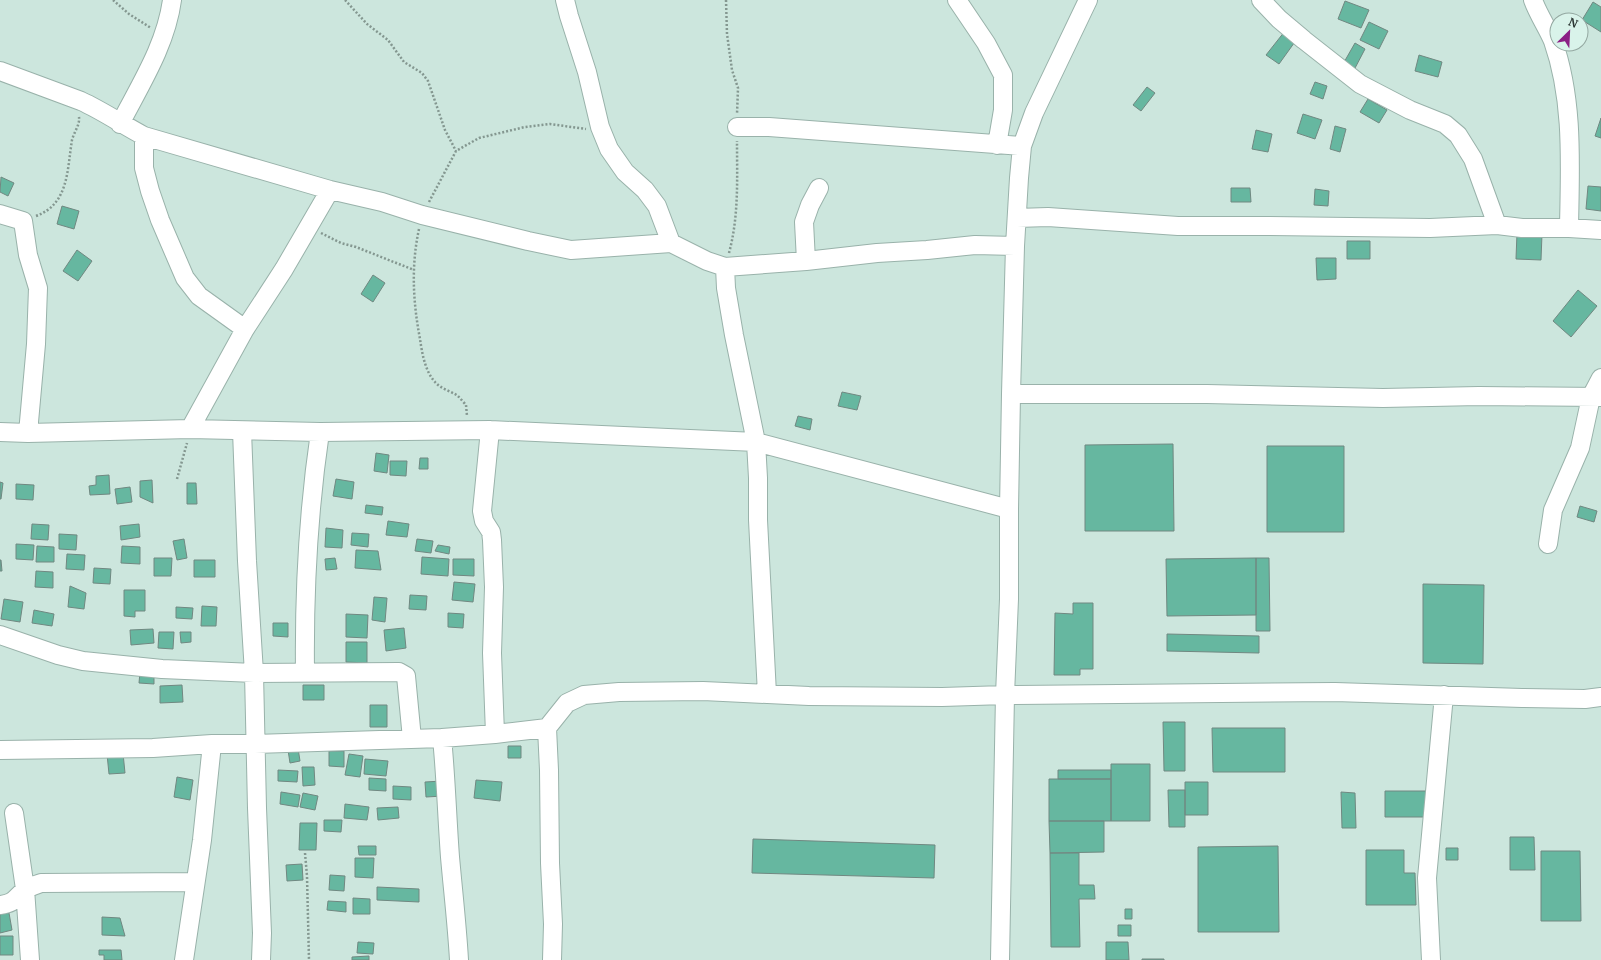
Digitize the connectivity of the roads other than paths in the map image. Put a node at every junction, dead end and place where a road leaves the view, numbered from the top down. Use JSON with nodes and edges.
{"nodes":[{"id":1,"x":172,"y":0,"type":"edge"},
{"id":2,"x":565,"y":0,"type":"edge"},
{"id":3,"x":957,"y":0,"type":"edge"},
{"id":4,"x":1088,"y":0,"type":"edge"},
{"id":5,"x":1261,"y":0,"type":"edge"},
{"id":6,"x":1533,"y":0,"type":"edge"},
{"id":7,"x":0,"y":71,"type":"edge"},
{"id":8,"x":120,"y":124,"type":"junction"},
{"id":9,"x":737,"y":127,"type":"dead end"},
{"id":10,"x":144,"y":136,"type":"junction"},
{"id":11,"x":997,"y":145,"type":"junction"},
{"id":12,"x":1022,"y":146,"type":"junction"},
{"id":13,"x":819,"y":188,"type":"dead end"},
{"id":14,"x":330,"y":190,"type":"junction"},
{"id":15,"x":0,"y":214,"type":"edge"},
{"id":16,"x":1017,"y":218,"type":"junction"},
{"id":17,"x":1497,"y":225,"type":"junction"},
{"id":18,"x":1570,"y":228,"type":"junction"},
{"id":19,"x":1601,"y":230,"type":"edge"},
{"id":20,"x":671,"y":243,"type":"junction"},
{"id":21,"x":1015,"y":246,"type":"junction"},
{"id":22,"x":806,"y":261,"type":"junction"},
{"id":23,"x":725,"y":267,"type":"junction"},
{"id":24,"x":244,"y":329,"type":"junction"},
{"id":25,"x":1601,"y":378,"type":"edge"},
{"id":26,"x":1011,"y":394,"type":"junction"},
{"id":27,"x":1596,"y":397,"type":"edge"},
{"id":28,"x":190,"y":429,"type":"junction"},
{"id":29,"x":242,"y":430,"type":"junction"},
{"id":30,"x":490,"y":430,"type":"junction"},
{"id":31,"x":0,"y":432,"type":"edge"},
{"id":32,"x":320,"y":432,"type":"junction"},
{"id":33,"x":28,"y":433,"type":"junction"},
{"id":34,"x":756,"y":442,"type":"junction"},
{"id":35,"x":1009,"y":509,"type":"junction"},
{"id":36,"x":1548,"y":544,"type":"dead end"},
{"id":37,"x":0,"y":635,"type":"edge"},
{"id":38,"x":254,"y":673,"type":"junction"},
{"id":39,"x":305,"y":673,"type":"junction"},
{"id":40,"x":767,"y":694,"type":"junction"},
{"id":41,"x":1005,"y":695,"type":"junction"},
{"id":42,"x":1444,"y":695,"type":"junction"},
{"id":43,"x":1601,"y":697,"type":"edge"},
{"id":44,"x":547,"y":728,"type":"junction"},
{"id":45,"x":494,"y":734,"type":"junction"},
{"id":46,"x":442,"y":738,"type":"junction"},
{"id":47,"x":412,"y":739,"type":"junction"},
{"id":48,"x":212,"y":744,"type":"junction"},
{"id":49,"x":255,"y":744,"type":"junction"},
{"id":50,"x":0,"y":750,"type":"edge"},
{"id":51,"x":14,"y":813,"type":"dead end"},
{"id":52,"x":195,"y":882,"type":"junction"},
{"id":53,"x":25,"y":890,"type":"junction"},
{"id":54,"x":0,"y":905,"type":"edge"},
{"id":55,"x":30,"y":960,"type":"edge"},
{"id":56,"x":184,"y":960,"type":"edge"},
{"id":57,"x":261,"y":960,"type":"edge"},
{"id":58,"x":459,"y":960,"type":"edge"},
{"id":59,"x":552,"y":960,"type":"edge"},
{"id":60,"x":1000,"y":960,"type":"edge"},
{"id":61,"x":1431,"y":960,"type":"edge"}],
"edges":[{"from":1,"to":8,"type":"street"},
{"from":2,"to":20,"type":"street"},
{"from":3,"to":11,"type":"street"},
{"from":4,"to":12,"type":"street"},
{"from":5,"to":17,"type":"street"},
{"from":6,"to":18,"type":"street"},
{"from":7,"to":8,"type":"street"},
{"from":8,"to":10,"type":"street"},
{"from":9,"to":11,"type":"street"},
{"from":10,"to":14,"type":"street"},
{"from":10,"to":24,"type":"street"},
{"from":11,"to":12,"type":"street"},
{"from":12,"to":16,"type":"street"},
{"from":13,"to":22,"type":"street"},
{"from":14,"to":20,"type":"street"},
{"from":14,"to":24,"type":"street"},
{"from":15,"to":33,"type":"street"},
{"from":16,"to":17,"type":"street"},
{"from":16,"to":21,"type":"street"},
{"from":17,"to":18,"type":"street"},
{"from":18,"to":19,"type":"street"},
{"from":20,"to":23,"type":"street"},
{"from":21,"to":22,"type":"street"},
{"from":21,"to":26,"type":"street"},
{"from":22,"to":23,"type":"street"},
{"from":23,"to":34,"type":"street"},
{"from":24,"to":28,"type":"street"},
{"from":25,"to":27,"type":"street"},
{"from":26,"to":27,"type":"street"},
{"from":26,"to":35,"type":"street"},
{"from":27,"to":36,"type":"street"},
{"from":28,"to":29,"type":"street"},
{"from":28,"to":33,"type":"street"},
{"from":29,"to":32,"type":"street"},
{"from":29,"to":38,"type":"street"},
{"from":30,"to":32,"type":"street"},
{"from":30,"to":34,"type":"street"},
{"from":30,"to":45,"type":"street"},
{"from":31,"to":33,"type":"street"},
{"from":32,"to":39,"type":"street"},
{"from":34,"to":35,"type":"street"},
{"from":34,"to":40,"type":"street"},
{"from":35,"to":41,"type":"street"},
{"from":37,"to":38,"type":"street"},
{"from":38,"to":39,"type":"street"},
{"from":38,"to":49,"type":"street"},
{"from":39,"to":47,"type":"street"},
{"from":40,"to":41,"type":"street"},
{"from":40,"to":44,"type":"street"},
{"from":41,"to":42,"type":"street"},
{"from":41,"to":60,"type":"street"},
{"from":42,"to":43,"type":"street"},
{"from":42,"to":61,"type":"street"},
{"from":44,"to":45,"type":"street"},
{"from":44,"to":59,"type":"street"},
{"from":45,"to":46,"type":"street"},
{"from":46,"to":47,"type":"street"},
{"from":46,"to":58,"type":"street"},
{"from":47,"to":49,"type":"street"},
{"from":48,"to":49,"type":"street"},
{"from":48,"to":50,"type":"street"},
{"from":48,"to":52,"type":"street"},
{"from":49,"to":57,"type":"street"},
{"from":51,"to":53,"type":"street"},
{"from":52,"to":53,"type":"street"},
{"from":52,"to":56,"type":"street"},
{"from":53,"to":54,"type":"street"},
{"from":53,"to":55,"type":"street"}]}
